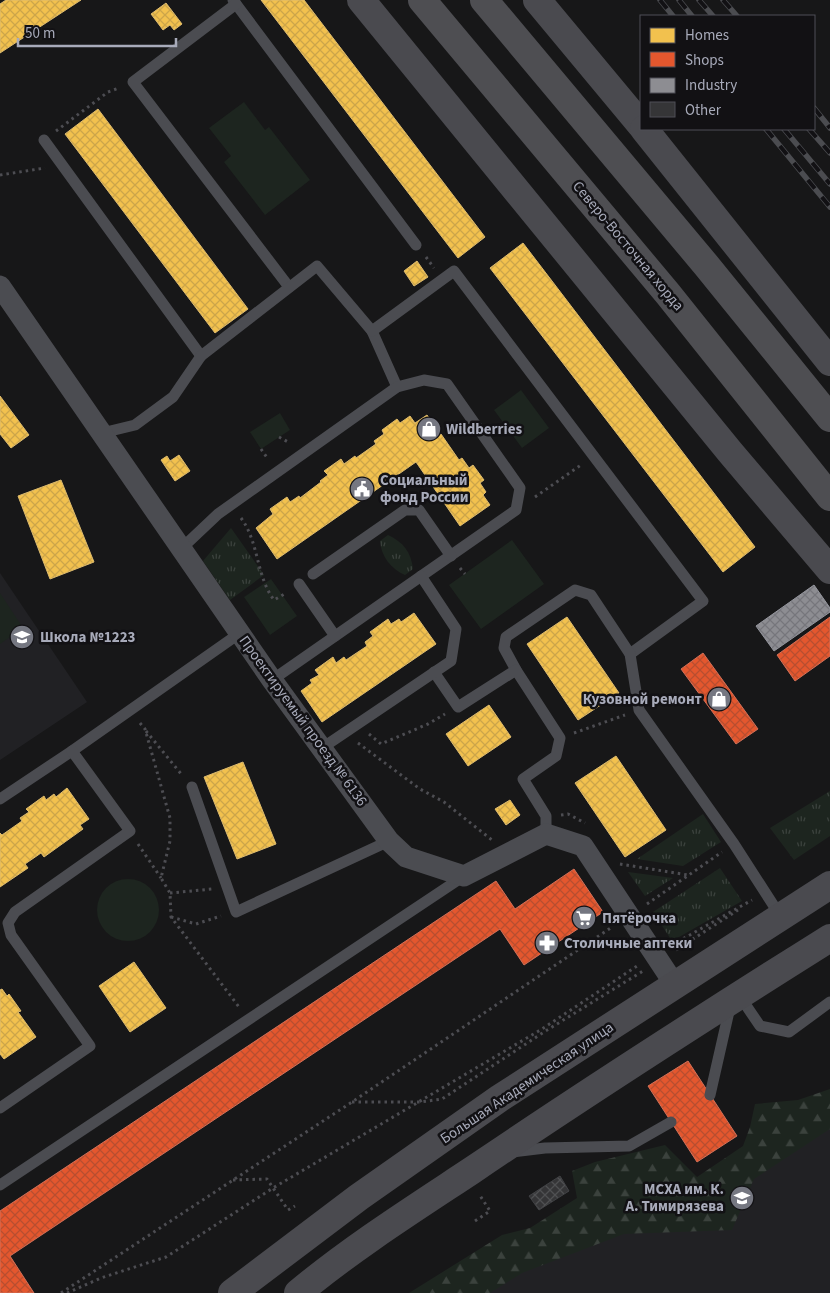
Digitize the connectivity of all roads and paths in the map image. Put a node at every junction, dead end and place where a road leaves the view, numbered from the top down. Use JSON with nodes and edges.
{"nodes":[{"id":1,"x":361,"y":0,"type":"edge"},
{"id":2,"x":422,"y":0,"type":"edge"},
{"id":3,"x":484,"y":0,"type":"edge"},
{"id":4,"x":537,"y":0,"type":"edge"},
{"id":5,"x":235,"y":2,"type":"edge"},
{"id":6,"x":133,"y":82,"type":"junction"},
{"id":7,"x":640,"y":125,"type":"edge"},
{"id":8,"x":645,"y":130,"type":"edge"},
{"id":9,"x":44,"y":140,"type":"joint"},
{"id":10,"x":63,"y":166,"type":"junction"},
{"id":11,"x":0,"y":175,"type":"edge"},
{"id":12,"x":416,"y":245,"type":"dead end"},
{"id":13,"x":0,"y":286,"type":"edge"},
{"id":14,"x":289,"y":287,"type":"junction"},
{"id":15,"x":372,"y":331,"type":"junction"},
{"id":16,"x":200,"y":356,"type":"junction"},
{"id":17,"x":830,"y":362,"type":"edge"},
{"id":18,"x":397,"y":387,"type":"junction"},
{"id":19,"x":830,"y":418,"type":"edge"},
{"id":20,"x":102,"y":433,"type":"junction"},
{"id":21,"x":279,"y":437,"type":"dead end"},
{"id":22,"x":294,"y":446,"type":"dead end"},
{"id":23,"x":261,"y":449,"type":"dead end"},
{"id":24,"x":594,"y":456,"type":"junction"},
{"id":25,"x":270,"y":462,"type":"dead end"},
{"id":26,"x":830,"y":497,"type":"edge"},
{"id":27,"x":231,"y":505,"type":"junction"},
{"id":28,"x":516,"y":510,"type":"junction"},
{"id":29,"x":182,"y":548,"type":"junction"},
{"id":30,"x":451,"y":556,"type":"junction"},
{"id":31,"x":830,"y":570,"type":"edge"},
{"id":32,"x":313,"y":574,"type":"dead end"},
{"id":33,"x":421,"y":576,"type":"junction"},
{"id":34,"x":299,"y":584,"type":"joint"},
{"id":35,"x":240,"y":633,"type":"junction"},
{"id":36,"x":335,"y":636,"type":"junction"},
{"id":37,"x":630,"y":654,"type":"junction"},
{"id":38,"x":516,"y":670,"type":"junction"},
{"id":39,"x":434,"y":672,"type":"junction"},
{"id":40,"x":272,"y":680,"type":"junction"},
{"id":41,"x":458,"y":707,"type":"junction"},
{"id":42,"x":130,"y":710,"type":"junction"},
{"id":43,"x":639,"y":710,"type":"junction"},
{"id":44,"x":357,"y":724,"type":"junction"},
{"id":45,"x":144,"y":729,"type":"junction"},
{"id":46,"x":344,"y":733,"type":"junction"},
{"id":47,"x":560,"y":738,"type":"junction"},
{"id":48,"x":322,"y":748,"type":"junction"},
{"id":49,"x":72,"y":751,"type":"junction"},
{"id":50,"x":192,"y":787,"type":"joint"},
{"id":51,"x":0,"y":799,"type":"edge"},
{"id":52,"x":546,"y":825,"type":"junction"},
{"id":53,"x":594,"y":827,"type":"dead end"},
{"id":54,"x":130,"y":831,"type":"junction"},
{"id":55,"x":389,"y":841,"type":"junction"},
{"id":56,"x":484,"y":844,"type":"dead end"},
{"id":57,"x":734,"y":844,"type":"junction"},
{"id":58,"x":622,"y":871,"type":"dead end"},
{"id":59,"x":689,"y":875,"type":"junction"},
{"id":60,"x":464,"y":876,"type":"junction"},
{"id":61,"x":161,"y":878,"type":"junction"},
{"id":62,"x":830,"y":885,"type":"edge"},
{"id":63,"x":227,"y":888,"type":"junction"},
{"id":64,"x":766,"y":892,"type":"junction"},
{"id":65,"x":170,"y":893,"type":"junction"},
{"id":66,"x":236,"y":912,"type":"junction"},
{"id":67,"x":630,"y":916,"type":"junction"},
{"id":68,"x":171,"y":917,"type":"junction"},
{"id":69,"x":781,"y":917,"type":"junction"},
{"id":70,"x":830,"y":938,"type":"edge"},
{"id":71,"x":658,"y":957,"type":"junction"},
{"id":72,"x":675,"y":985,"type":"junction"},
{"id":73,"x":735,"y":998,"type":"junction"},
{"id":74,"x":830,"y":1002,"type":"edge"},
{"id":75,"x":248,"y":1020,"type":"junction"},
{"id":76,"x":710,"y":1095,"type":"dead end"},
{"id":77,"x":352,"y":1102,"type":"junction"},
{"id":78,"x":420,"y":1102,"type":"junction"},
{"id":79,"x":0,"y":1108,"type":"edge"},
{"id":80,"x":671,"y":1122,"type":"dead end"},
{"id":81,"x":496,"y":1154,"type":"junction"},
{"id":82,"x":233,"y":1180,"type":"junction"},
{"id":83,"x":0,"y":1185,"type":"edge"},
{"id":84,"x":272,"y":1188,"type":"junction"},
{"id":85,"x":479,"y":1194,"type":"dead end"},
{"id":86,"x":295,"y":1206,"type":"dead end"},
{"id":87,"x":475,"y":1221,"type":"dead end"},
{"id":88,"x":61,"y":1293,"type":"edge"},
{"id":89,"x":68,"y":1293,"type":"edge"},
{"id":90,"x":232,"y":1293,"type":"edge"},
{"id":91,"x":298,"y":1293,"type":"edge"}],
"edges":[{"from":1,"to":31,"type":"main road"},
{"from":2,"to":26,"type":"main road","name":"Северо-Восточная хорда"},
{"from":3,"to":19,"type":"main road"},
{"from":4,"to":7,"type":"main road"},
{"from":5,"to":6,"type":"lane"},
{"from":5,"to":12,"type":"lane"},
{"from":6,"to":9,"type":"path"},
{"from":6,"to":14,"type":"lane"},
{"from":8,"to":17,"type":"main road"},
{"from":9,"to":10,"type":"lane"},
{"from":10,"to":11,"type":"path"},
{"from":10,"to":16,"type":"lane"},
{"from":13,"to":20,"type":"street","name":"Проектируемый проезд № 6136"},
{"from":14,"to":15,"type":"lane"},
{"from":14,"to":16,"type":"lane"},
{"from":15,"to":18,"type":"lane"},
{"from":15,"to":24,"type":"lane"},
{"from":16,"to":20,"type":"lane"},
{"from":18,"to":27,"type":"lane"},
{"from":18,"to":28,"type":"lane"},
{"from":20,"to":29,"type":"street","name":"Проектируемый проезд № 6136"},
{"from":21,"to":22,"type":"path"},
{"from":23,"to":25,"type":"path"},
{"from":24,"to":28,"type":"path"},
{"from":24,"to":37,"type":"lane"},
{"from":27,"to":29,"type":"lane"},
{"from":27,"to":34,"type":"path"},
{"from":28,"to":30,"type":"lane"},
{"from":29,"to":35,"type":"street","name":"Проектируемый проезд № 6136"},
{"from":30,"to":32,"type":"lane"},
{"from":30,"to":33,"type":"lane"},
{"from":33,"to":36,"type":"lane"},
{"from":33,"to":39,"type":"lane"},
{"from":34,"to":36,"type":"lane"},
{"from":35,"to":40,"type":"street","name":"Проектируемый проезд № 6136"},
{"from":35,"to":42,"type":"lane"},
{"from":36,"to":40,"type":"lane"},
{"from":37,"to":38,"type":"lane"},
{"from":37,"to":43,"type":"lane"},
{"from":38,"to":41,"type":"lane"},
{"from":38,"to":47,"type":"lane"},
{"from":39,"to":41,"type":"lane"},
{"from":39,"to":44,"type":"lane"},
{"from":40,"to":48,"type":"street","name":"Проектируемый проезд № 6136"},
{"from":41,"to":44,"type":"path"},
{"from":42,"to":45,"type":"path"},
{"from":42,"to":49,"type":"lane"},
{"from":43,"to":47,"type":"path"},
{"from":43,"to":57,"type":"lane"},
{"from":44,"to":46,"type":"lane"},
{"from":45,"to":50,"type":"path"},
{"from":45,"to":61,"type":"path"},
{"from":46,"to":48,"type":"lane"},
{"from":46,"to":56,"type":"path"},
{"from":47,"to":52,"type":"lane"},
{"from":48,"to":55,"type":"street","name":"Проектируемый проезд № 6136"},
{"from":49,"to":51,"type":"lane"},
{"from":49,"to":54,"type":"lane"},
{"from":50,"to":63,"type":"lane"},
{"from":52,"to":53,"type":"path"},
{"from":52,"to":60,"type":"street"},
{"from":52,"to":67,"type":"street"},
{"from":54,"to":61,"type":"path"},
{"from":54,"to":79,"type":"lane"},
{"from":55,"to":60,"type":"street","name":"Проектируемый проезд № 6136"},
{"from":55,"to":66,"type":"lane"},
{"from":57,"to":59,"type":"path"},
{"from":57,"to":64,"type":"lane"},
{"from":58,"to":59,"type":"path"},
{"from":59,"to":67,"type":"path"},
{"from":60,"to":75,"type":"lane"},
{"from":61,"to":65,"type":"path"},
{"from":62,"to":69,"type":"main road","name":"Большая Академическая улица"},
{"from":63,"to":65,"type":"path"},
{"from":63,"to":66,"type":"lane"},
{"from":64,"to":69,"type":"lane"},
{"from":64,"to":71,"type":"path"},
{"from":64,"to":71,"type":"path"},
{"from":65,"to":68,"type":"path"},
{"from":66,"to":68,"type":"path"},
{"from":67,"to":71,"type":"street"},
{"from":67,"to":77,"type":"path"},
{"from":68,"to":75,"type":"path"},
{"from":69,"to":72,"type":"main road","name":"Большая Академическая улица"},
{"from":70,"to":73,"type":"main road"},
{"from":71,"to":72,"type":"street"},
{"from":71,"to":78,"type":"path"},
{"from":71,"to":78,"type":"path"},
{"from":72,"to":90,"type":"main road","name":"Большая Академическая улица"},
{"from":73,"to":74,"type":"lane"},
{"from":73,"to":76,"type":"lane"},
{"from":73,"to":81,"type":"main road"},
{"from":75,"to":83,"type":"lane"},
{"from":77,"to":78,"type":"path"},
{"from":77,"to":82,"type":"path"},
{"from":78,"to":84,"type":"path"},
{"from":80,"to":81,"type":"lane"},
{"from":81,"to":91,"type":"main road"},
{"from":82,"to":84,"type":"path"},
{"from":82,"to":88,"type":"path"},
{"from":84,"to":86,"type":"path"},
{"from":84,"to":89,"type":"path"},
{"from":85,"to":87,"type":"path"}]}
